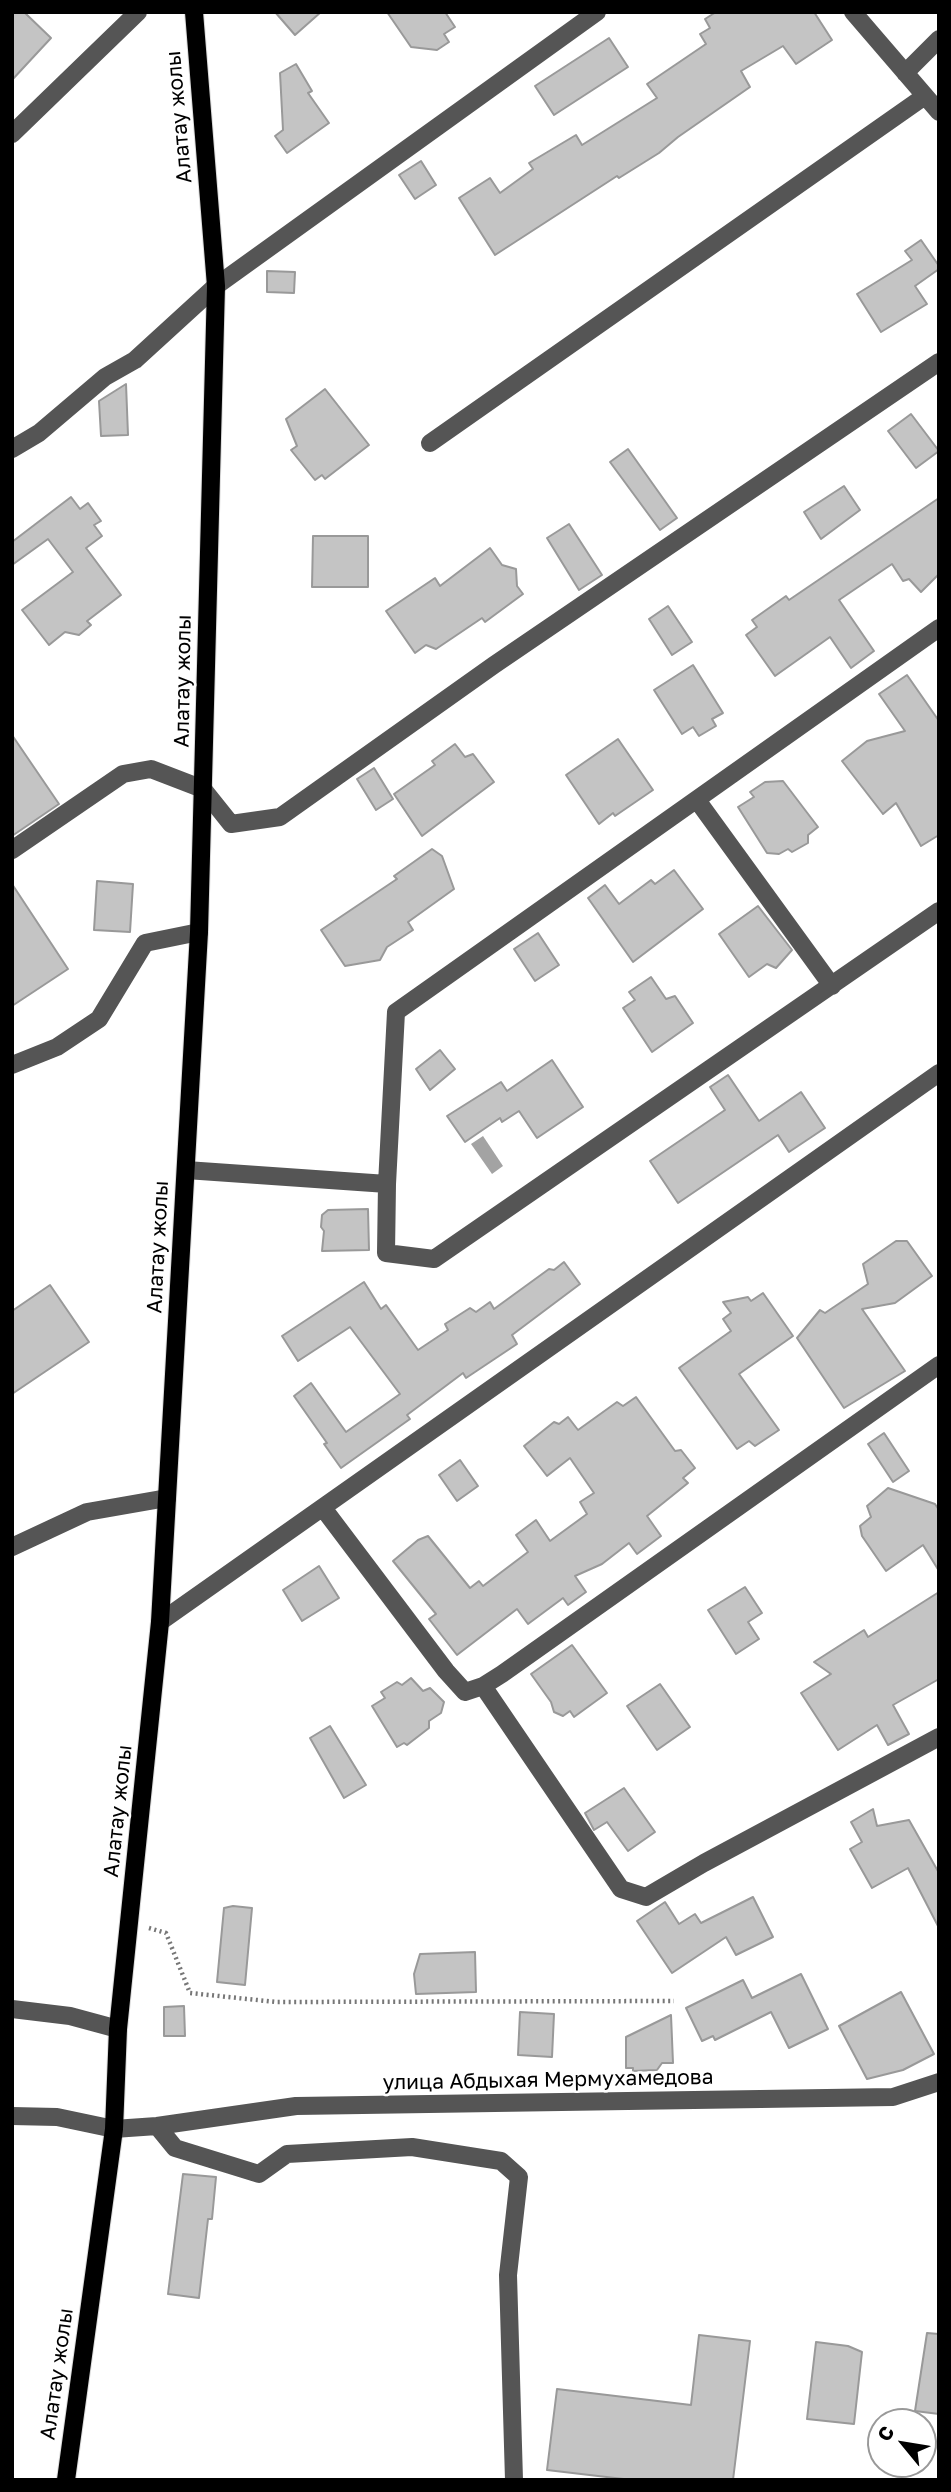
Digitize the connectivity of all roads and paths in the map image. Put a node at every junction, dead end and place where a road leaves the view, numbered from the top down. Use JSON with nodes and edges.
{"nodes":[{"id":1,"x":138,"y":12,"type":"edge"},
{"id":2,"x":194,"y":12,"type":"edge"},
{"id":3,"x":597,"y":12,"type":"edge"},
{"id":4,"x":853,"y":12,"type":"edge"},
{"id":5,"x":939,"y":39,"type":"edge"},
{"id":6,"x":905,"y":73,"type":"junction"},
{"id":7,"x":925,"y":96,"type":"junction"},
{"id":8,"x":939,"y":112,"type":"edge"},
{"id":9,"x":12,"y":134,"type":"edge"},
{"id":10,"x":216,"y":286,"type":"junction"},
{"id":11,"x":939,"y":362,"type":"edge"},
{"id":12,"x":430,"y":443,"type":"dead end"},
{"id":13,"x":12,"y":449,"type":"edge"},
{"id":14,"x":939,"y":628,"type":"edge"},
{"id":15,"x":203,"y":789,"type":"junction"},
{"id":16,"x":697,"y":800,"type":"junction"},
{"id":17,"x":12,"y":850,"type":"edge"},
{"id":18,"x":939,"y":911,"type":"edge"},
{"id":19,"x":199,"y":932,"type":"junction"},
{"id":20,"x":832,"y":986,"type":"junction"},
{"id":21,"x":12,"y":1065,"type":"edge"},
{"id":22,"x":939,"y":1073,"type":"edge"},
{"id":23,"x":186,"y":1170,"type":"junction"},
{"id":24,"x":387,"y":1184,"type":"junction"},
{"id":25,"x":939,"y":1364,"type":"edge"},
{"id":26,"x":167,"y":1498,"type":"junction"},
{"id":27,"x":323,"y":1508,"type":"junction"},
{"id":28,"x":12,"y":1547,"type":"edge"},
{"id":29,"x":160,"y":1622,"type":"junction"},
{"id":30,"x":483,"y":1686,"type":"junction"},
{"id":31,"x":939,"y":1737,"type":"edge"},
{"id":32,"x":130,"y":1923,"type":"junction"},
{"id":33,"x":674,"y":2001,"type":"dead end"},
{"id":34,"x":12,"y":2009,"type":"edge"},
{"id":35,"x":118,"y":2029,"type":"junction"},
{"id":36,"x":939,"y":2082,"type":"edge"},
{"id":37,"x":12,"y":2116,"type":"edge"},
{"id":38,"x":157,"y":2126,"type":"junction"},
{"id":39,"x":114,"y":2129,"type":"junction"},
{"id":40,"x":66,"y":2480,"type":"edge"},
{"id":41,"x":514,"y":2480,"type":"edge"}],
"edges":[{"from":1,"to":9,"type":"street"},
{"from":2,"to":10,"type":"main road","name":"Алатау жолы"},
{"from":3,"to":10,"type":"street"},
{"from":4,"to":6,"type":"street"},
{"from":5,"to":6,"type":"street"},
{"from":6,"to":7,"type":"street"},
{"from":7,"to":8,"type":"street"},
{"from":7,"to":12,"type":"street"},
{"from":10,"to":13,"type":"street"},
{"from":10,"to":15,"type":"main road","name":"Алатау жолы"},
{"from":11,"to":15,"type":"street"},
{"from":14,"to":16,"type":"street"},
{"from":15,"to":17,"type":"street"},
{"from":15,"to":19,"type":"main road","name":"Алатау жолы"},
{"from":16,"to":20,"type":"street"},
{"from":16,"to":24,"type":"street"},
{"from":18,"to":20,"type":"street"},
{"from":19,"to":21,"type":"street"},
{"from":19,"to":23,"type":"main road","name":"Алатау жолы"},
{"from":20,"to":24,"type":"street"},
{"from":22,"to":27,"type":"street"},
{"from":23,"to":24,"type":"street"},
{"from":23,"to":26,"type":"main road","name":"Алатау жолы"},
{"from":25,"to":30,"type":"street"},
{"from":26,"to":28,"type":"street"},
{"from":26,"to":29,"type":"main road","name":"Алатау жолы"},
{"from":27,"to":29,"type":"street"},
{"from":27,"to":30,"type":"street"},
{"from":29,"to":32,"type":"main road","name":"Алатау жолы"},
{"from":30,"to":31,"type":"street"},
{"from":32,"to":33,"type":"path"},
{"from":32,"to":35,"type":"main road","name":"Алатау жолы"},
{"from":34,"to":35,"type":"street"},
{"from":35,"to":39,"type":"main road","name":"Алатау жолы"},
{"from":36,"to":38,"type":"street","name":"улица Абдыхая Мермухамедова"},
{"from":37,"to":39,"type":"street","name":"улица Абдыхая Мермухамедова"},
{"from":38,"to":39,"type":"street","name":"улица Абдыхая Мермухамедова"},
{"from":38,"to":41,"type":"street"},
{"from":39,"to":40,"type":"main road","name":"Алатау жолы"}]}
